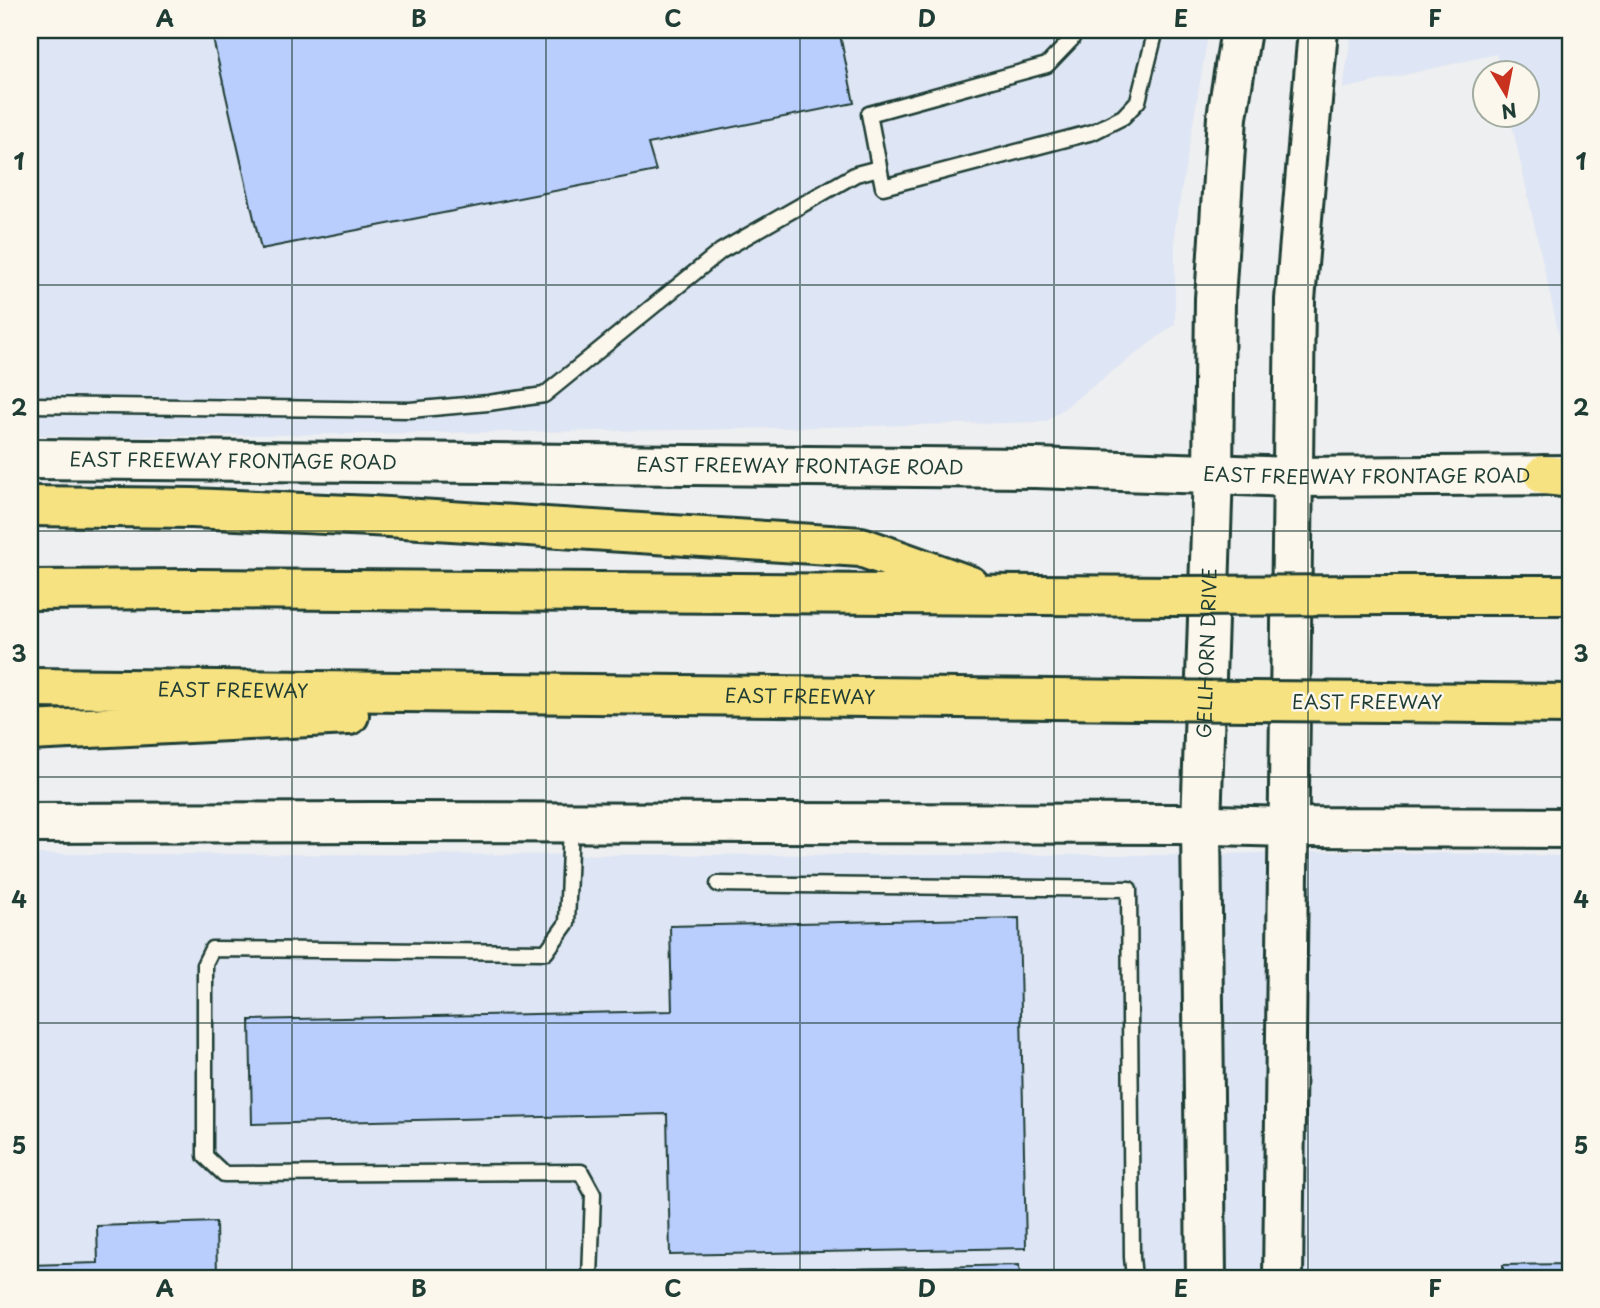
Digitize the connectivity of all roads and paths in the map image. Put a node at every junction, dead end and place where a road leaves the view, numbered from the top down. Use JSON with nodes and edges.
{"nodes":[{"id":1,"x":1076,"y":30,"type":"edge"},
{"id":2,"x":1156,"y":30,"type":"edge"},
{"id":3,"x":1241,"y":30,"type":"edge"},
{"id":4,"x":1318,"y":30,"type":"edge"},
{"id":5,"x":880,"y":168,"type":"junction"},
{"id":6,"x":30,"y":405,"type":"edge"},
{"id":7,"x":30,"y":459,"type":"edge"},
{"id":8,"x":1213,"y":473,"type":"junction"},
{"id":9,"x":1562,"y":476,"type":"edge"},
{"id":10,"x":1293,"y":477,"type":"junction"},
{"id":11,"x":30,"y":506,"type":"edge"},
{"id":12,"x":30,"y":590,"type":"edge"},
{"id":13,"x":995,"y":595,"type":"junction"},
{"id":14,"x":1570,"y":595,"type":"edge"},
{"id":15,"x":30,"y":688,"type":"edge"},
{"id":16,"x":761,"y":696,"type":"junction"},
{"id":17,"x":1570,"y":704,"type":"edge"},
{"id":18,"x":30,"y":731,"type":"edge"},
{"id":19,"x":571,"y":822,"type":"junction"},
{"id":20,"x":30,"y":823,"type":"edge"},
{"id":21,"x":1201,"y":824,"type":"junction"},
{"id":22,"x":1288,"y":827,"type":"junction"},
{"id":23,"x":1570,"y":828,"type":"edge"},
{"id":24,"x":718,"y":884,"type":"dead end"},
{"id":25,"x":590,"y":1278,"type":"edge"},
{"id":26,"x":1134,"y":1278,"type":"edge"},
{"id":27,"x":1206,"y":1278,"type":"edge"},
{"id":28,"x":1283,"y":1278,"type":"edge"}],
"edges":[{"from":1,"to":5,"type":"lane"},
{"from":2,"to":5,"type":"lane"},
{"from":3,"to":8,"type":"main road","name":"GELLHORN DRIVE"},
{"from":4,"to":10,"type":"main road"},
{"from":5,"to":6,"type":"lane"},
{"from":7,"to":8,"type":"main road","name":"EAST FREEWAY FRONTAGE ROAD"},
{"from":8,"to":10,"type":"main road","name":"EAST FREEWAY FRONTAGE ROAD"},
{"from":8,"to":21,"type":"main road","name":"GELLHORN DRIVE"},
{"from":9,"to":10,"type":"main road","name":"EAST FREEWAY FRONTAGE ROAD"},
{"from":10,"to":22,"type":"main road"},
{"from":11,"to":13,"type":"highway"},
{"from":12,"to":13,"type":"highway"},
{"from":13,"to":14,"type":"highway","bridge":true},
{"from":15,"to":16,"type":"highway","name":"EAST FREEWAY"},
{"from":16,"to":17,"type":"highway","name":"EAST FREEWAY","bridge":true},
{"from":16,"to":18,"type":"highway"},
{"from":19,"to":20,"type":"main road"},
{"from":19,"to":21,"type":"main road"},
{"from":19,"to":25,"type":"lane"},
{"from":21,"to":22,"type":"main road"},
{"from":21,"to":27,"type":"main road","name":"GELLHORN DRIVE"},
{"from":22,"to":23,"type":"main road"},
{"from":22,"to":28,"type":"main road"},
{"from":24,"to":26,"type":"lane"}]}
